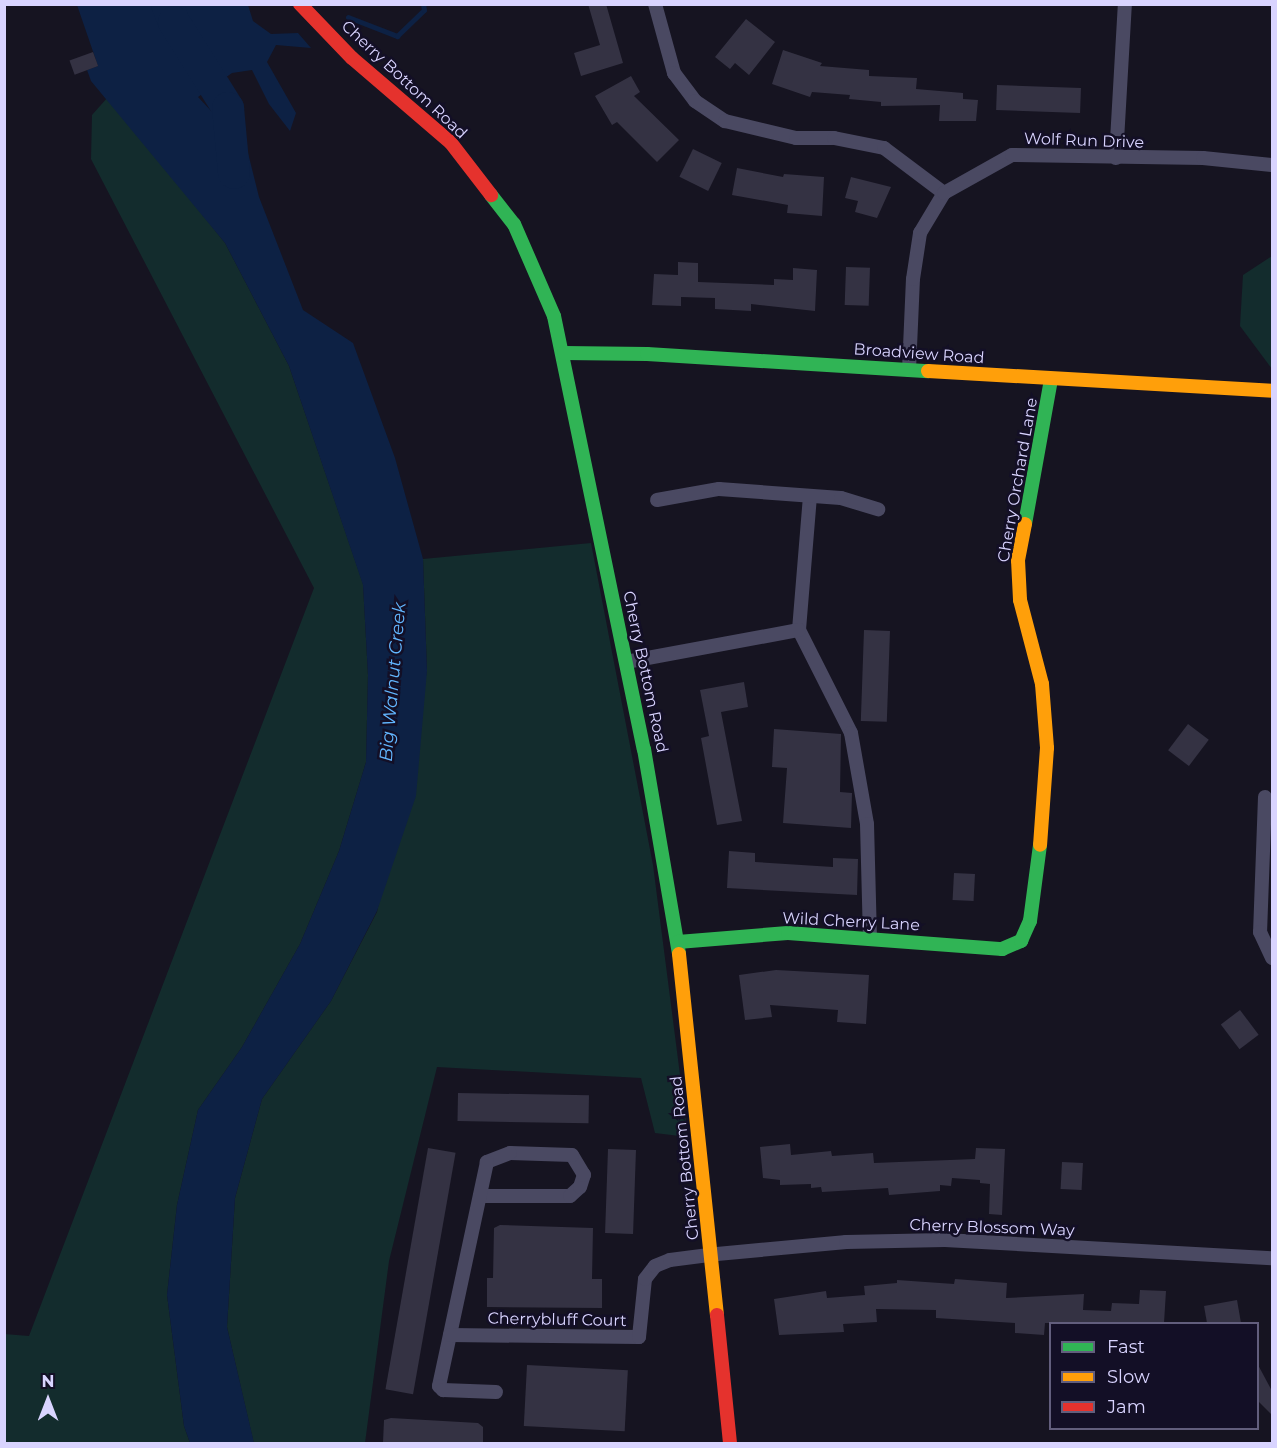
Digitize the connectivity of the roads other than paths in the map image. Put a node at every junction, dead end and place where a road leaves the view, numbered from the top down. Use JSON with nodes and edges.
{"nodes":[{"id":1,"x":300,"y":4,"type":"edge"},
{"id":2,"x":655,"y":4,"type":"edge"},
{"id":3,"x":1125,"y":4,"type":"edge"},
{"id":4,"x":1116,"y":158,"type":"junction"},
{"id":5,"x":1272,"y":165,"type":"edge"},
{"id":6,"x":944,"y":193,"type":"junction"},
{"id":7,"x":564,"y":353,"type":"junction"},
{"id":8,"x":909,"y":370,"type":"junction"},
{"id":9,"x":1051,"y":380,"type":"junction"},
{"id":10,"x":1272,"y":391,"type":"edge"},
{"id":11,"x":810,"y":496,"type":"junction"},
{"id":12,"x":657,"y":500,"type":"dead end"},
{"id":13,"x":878,"y":508,"type":"dead end"},
{"id":14,"x":799,"y":630,"type":"junction"},
{"id":15,"x":626,"y":662,"type":"junction"},
{"id":16,"x":1265,"y":797,"type":"dead end"},
{"id":17,"x":870,"y":939,"type":"junction"},
{"id":18,"x":1021,"y":941,"type":"joint"},
{"id":19,"x":678,"y":942,"type":"junction"},
{"id":20,"x":1272,"y":958,"type":"edge"},
{"id":21,"x":480,"y":1196,"type":"junction"},
{"id":22,"x":711,"y":1256,"type":"junction"},
{"id":23,"x":1272,"y":1258,"type":"edge"},
{"id":24,"x":450,"y":1335,"type":"junction"},
{"id":25,"x":496,"y":1392,"type":"dead end"},
{"id":26,"x":730,"y":1443,"type":"edge"}],
"edges":[{"from":1,"to":7,"type":"street","name":"Cherry Bottom Road"},
{"from":2,"to":6,"type":"street"},
{"from":3,"to":4,"type":"street"},
{"from":4,"to":5,"type":"street","name":"Wolf Run Drive"},
{"from":4,"to":6,"type":"street","name":"Wolf Run Drive"},
{"from":6,"to":8,"type":"street","name":"Wolf Run Drive"},
{"from":7,"to":8,"type":"street","name":"Broadview Road"},
{"from":7,"to":15,"type":"street","name":"Cherry Bottom Road"},
{"from":8,"to":9,"type":"street","name":"Broadview Road"},
{"from":9,"to":10,"type":"street","name":"Broadview Road"},
{"from":9,"to":18,"type":"street","name":"Cherry Orchard Lane"},
{"from":11,"to":12,"type":"street"},
{"from":11,"to":13,"type":"street"},
{"from":11,"to":14,"type":"street"},
{"from":14,"to":15,"type":"street"},
{"from":14,"to":17,"type":"street"},
{"from":15,"to":19,"type":"street","name":"Cherry Bottom Road"},
{"from":16,"to":20,"type":"street"},
{"from":17,"to":18,"type":"street","name":"Wild Cherry Lane"},
{"from":17,"to":19,"type":"street","name":"Wild Cherry Lane"},
{"from":19,"to":22,"type":"street","name":"Cherry Bottom Road"},
{"from":21,"to":21,"type":"street"},
{"from":21,"to":24,"type":"street"},
{"from":22,"to":23,"type":"street","name":"Cherry Blossom Way"},
{"from":22,"to":24,"type":"street","name":"Cherrybluff Court"},
{"from":22,"to":26,"type":"street","name":"Cherry Bottom Road"},
{"from":24,"to":25,"type":"street"}]}
